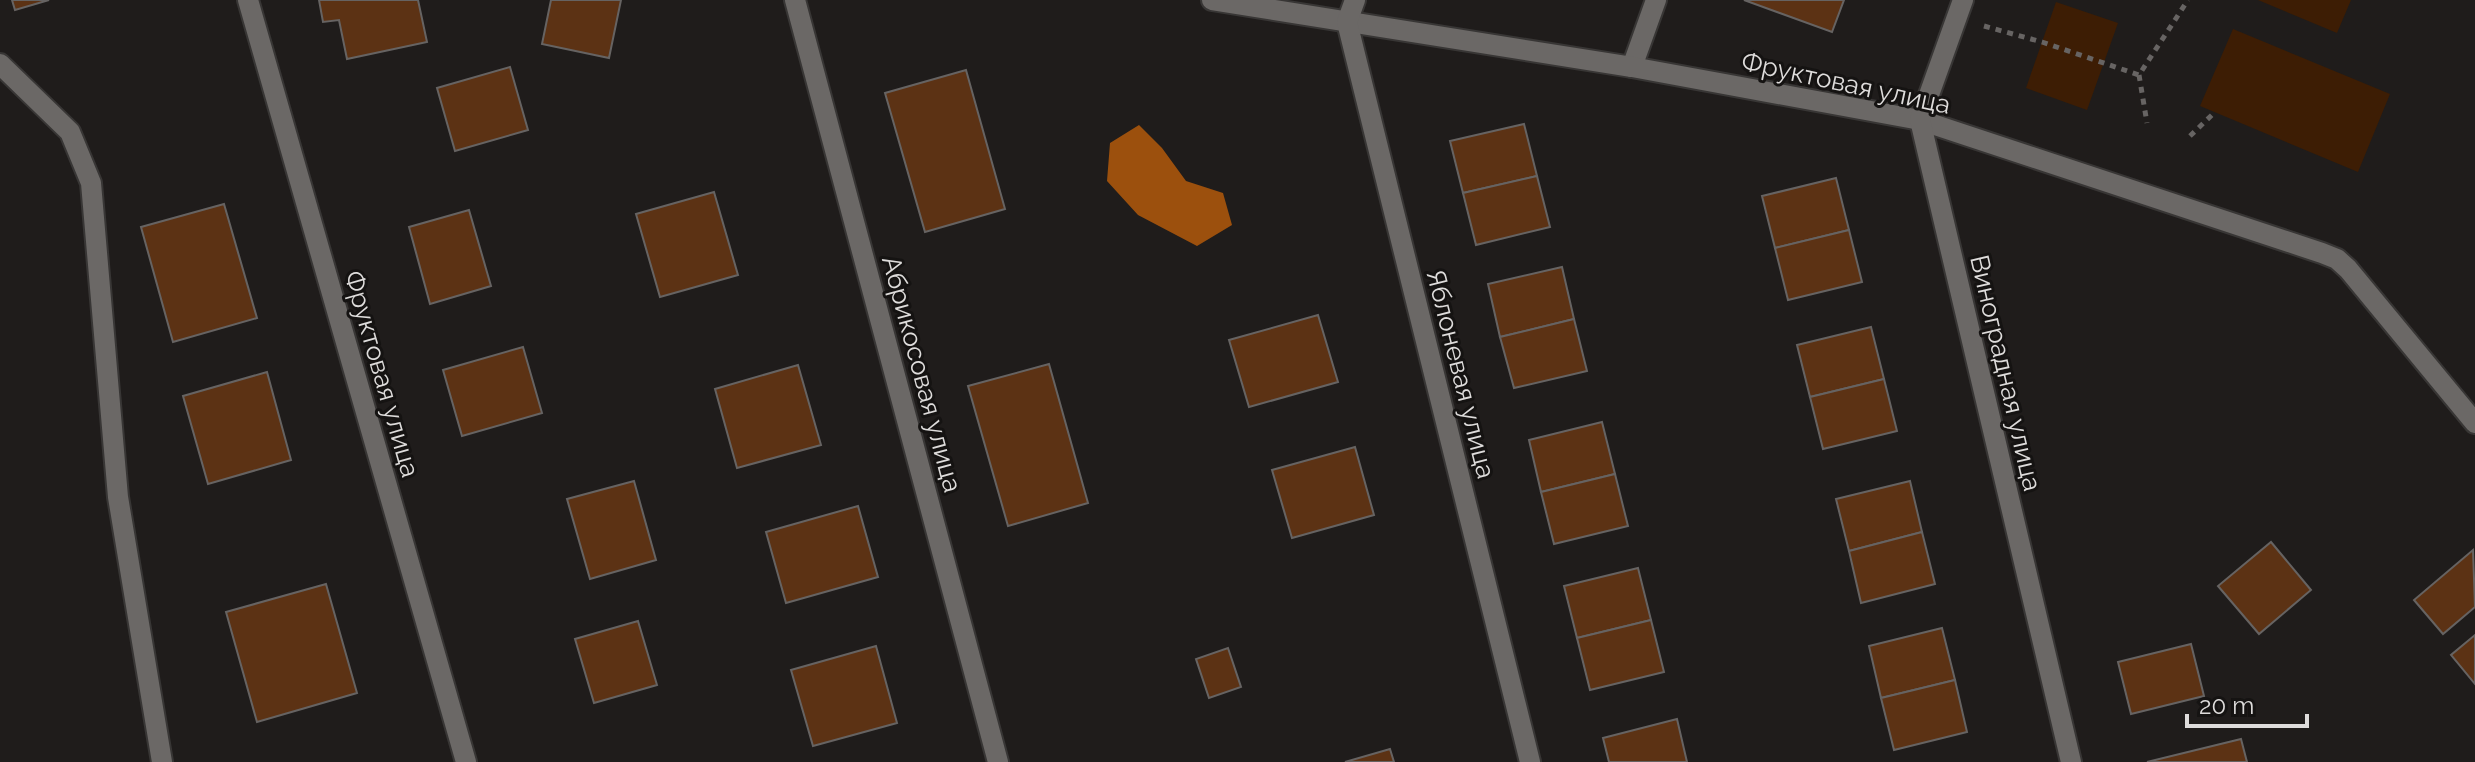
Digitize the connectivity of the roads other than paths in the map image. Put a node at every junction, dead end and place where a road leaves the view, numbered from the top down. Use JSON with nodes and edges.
{"nodes":[{"id":1,"x":248,"y":0,"type":"edge"},
{"id":2,"x":795,"y":0,"type":"edge"},
{"id":3,"x":1212,"y":0,"type":"edge"},
{"id":4,"x":1355,"y":0,"type":"edge"},
{"id":5,"x":1656,"y":0,"type":"edge"},
{"id":6,"x":1959,"y":9,"type":"edge"},
{"id":7,"x":1347,"y":22,"type":"junction"},
{"id":8,"x":0,"y":64,"type":"edge"},
{"id":9,"x":1632,"y":67,"type":"junction"},
{"id":10,"x":1920,"y":120,"type":"junction"},
{"id":11,"x":2475,"y":423,"type":"edge"},
{"id":12,"x":162,"y":762,"type":"edge"},
{"id":13,"x":466,"y":762,"type":"edge"},
{"id":14,"x":998,"y":762,"type":"edge"},
{"id":15,"x":1530,"y":762,"type":"edge"},
{"id":16,"x":2071,"y":762,"type":"edge"}],
"edges":[{"from":1,"to":13,"type":"street","name":"Фруктовая улица"},
{"from":2,"to":14,"type":"street","name":"Абрикосовая улица"},
{"from":3,"to":7,"type":"street","name":"Фруктовая улица"},
{"from":4,"to":7,"type":"street"},
{"from":5,"to":9,"type":"street"},
{"from":6,"to":10,"type":"street"},
{"from":7,"to":9,"type":"street","name":"Фруктовая улица"},
{"from":7,"to":15,"type":"street","name":"Яблоневая улица"},
{"from":8,"to":12,"type":"street"},
{"from":9,"to":10,"type":"street","name":"Фруктовая улица"},
{"from":10,"to":11,"type":"street","name":"Фруктовая улица"},
{"from":10,"to":16,"type":"street","name":"Виноградная улица"}]}
